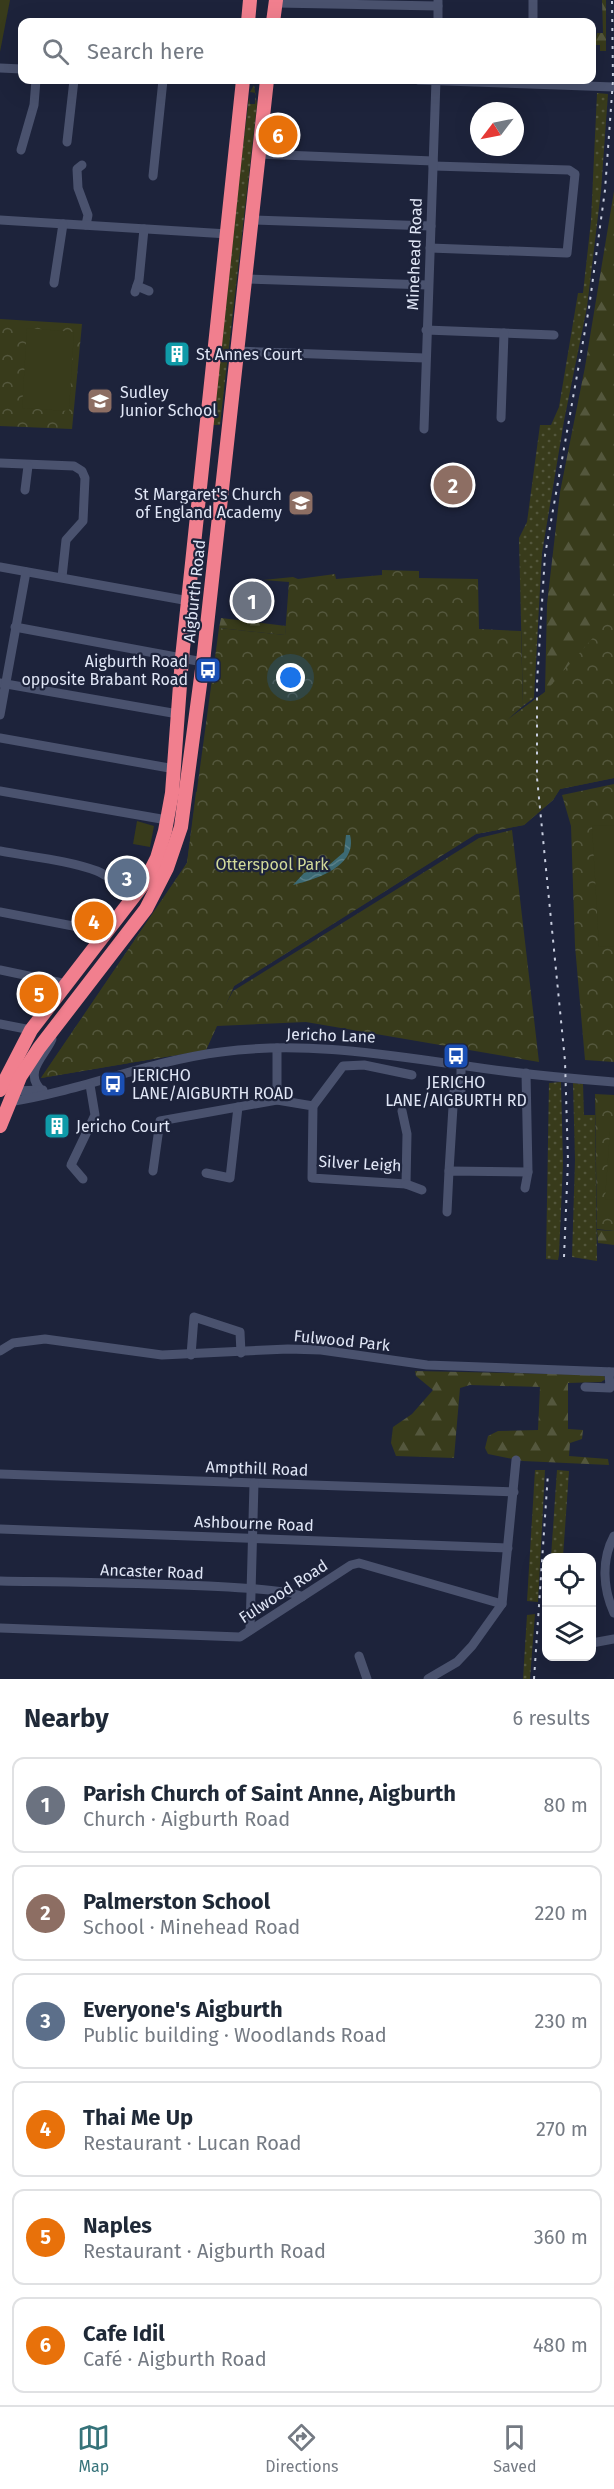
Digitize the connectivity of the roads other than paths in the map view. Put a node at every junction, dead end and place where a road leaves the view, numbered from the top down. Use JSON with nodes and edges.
{"nodes":[{"id":1,"x":250,"y":0,"type":"edge"},
{"id":2,"x":533,"y":0,"type":"edge"},
{"id":3,"x":276,"y":2,"type":"edge"},
{"id":4,"x":438,"y":3,"type":"edge"},
{"id":5,"x":248,"y":18,"type":"edge"},
{"id":6,"x":274,"y":18,"type":"edge"},
{"id":7,"x":533,"y":18,"type":"edge"},
{"id":8,"x":0,"y":68,"type":"edge"},
{"id":9,"x":18,"y":69,"type":"edge"},
{"id":10,"x":36,"y":84,"type":"edge"},
{"id":11,"x":74,"y":84,"type":"edge"},
{"id":12,"x":164,"y":84,"type":"edge"},
{"id":13,"x":243,"y":84,"type":"edge"},
{"id":14,"x":267,"y":84,"type":"edge"},
{"id":15,"x":436,"y":84,"type":"edge"},
{"id":16,"x":559,"y":84,"type":"edge"},
{"id":17,"x":614,"y":87,"type":"edge"},
{"id":18,"x":67,"y":142,"type":"dead end"},
{"id":19,"x":21,"y":150,"type":"dead end"},
{"id":20,"x":258,"y":154,"type":"junction"},
{"id":21,"x":433,"y":163,"type":"junction"},
{"id":22,"x":82,"y":165,"type":"dead end"},
{"id":23,"x":153,"y":176,"type":"dead end"},
{"id":24,"x":251,"y":219,"type":"junction"},
{"id":25,"x":0,"y":220,"type":"edge"},
{"id":26,"x":63,"y":224,"type":"junction"},
{"id":27,"x":86,"y":225,"type":"junction"},
{"id":28,"x":431,"y":226,"type":"junction"},
{"id":29,"x":144,"y":229,"type":"junction"},
{"id":30,"x":228,"y":234,"type":"junction"},
{"id":31,"x":430,"y":248,"type":"junction"},
{"id":32,"x":245,"y":279,"type":"junction"},
{"id":33,"x":54,"y":283,"type":"dead end"},
{"id":34,"x":428,"y":285,"type":"junction"},
{"id":35,"x":149,"y":291,"type":"dead end"},
{"id":36,"x":426,"y":330,"type":"junction"},
{"id":37,"x":504,"y":333,"type":"junction"},
{"id":38,"x":554,"y":334,"type":"dead end"},
{"id":39,"x":237,"y":351,"type":"junction"},
{"id":40,"x":425,"y":358,"type":"junction"},
{"id":41,"x":501,"y":418,"type":"dead end"},
{"id":42,"x":424,"y":429,"type":"dead end"},
{"id":43,"x":0,"y":463,"type":"edge"},
{"id":44,"x":28,"y":466,"type":"junction"},
{"id":45,"x":25,"y":490,"type":"dead end"},
{"id":46,"x":0,"y":567,"type":"edge"},
{"id":47,"x":26,"y":572,"type":"junction"},
{"id":48,"x":62,"y":578,"type":"junction"},
{"id":49,"x":189,"y":601,"type":"junction"},
{"id":50,"x":15,"y":627,"type":"junction"},
{"id":51,"x":182,"y":658,"type":"junction"},
{"id":52,"x":203,"y":662,"type":"junction"},
{"id":53,"x":3,"y":683,"type":"edge"},
{"id":54,"x":178,"y":714,"type":"junction"},
{"id":55,"x":0,"y":715,"type":"edge"},
{"id":56,"x":0,"y":738,"type":"edge"},
{"id":57,"x":174,"y":769,"type":"junction"},
{"id":58,"x":0,"y":791,"type":"edge"},
{"id":59,"x":167,"y":820,"type":"junction"},
{"id":60,"x":0,"y":851,"type":"edge"},
{"id":61,"x":145,"y":882,"type":"junction"},
{"id":62,"x":120,"y":884,"type":"junction"},
{"id":63,"x":127,"y":908,"type":"junction"},
{"id":64,"x":0,"y":912,"type":"edge"},
{"id":65,"x":107,"y":935,"type":"junction"},
{"id":66,"x":0,"y":970,"type":"edge"},
{"id":67,"x":67,"y":984,"type":"junction"},
{"id":68,"x":0,"y":1024,"type":"edge"},
{"id":69,"x":56,"y":1028,"type":"junction"},
{"id":70,"x":31,"y":1030,"type":"junction"},
{"id":71,"x":277,"y":1048,"type":"junction"},
{"id":72,"x":461,"y":1065,"type":"junction"},
{"id":73,"x":526,"y":1073,"type":"junction"},
{"id":74,"x":412,"y":1075,"type":"dead end"},
{"id":75,"x":614,"y":1082,"type":"edge"},
{"id":76,"x":90,"y":1085,"type":"junction"},
{"id":77,"x":40,"y":1089,"type":"junction"},
{"id":78,"x":51,"y":1093,"type":"junction"},
{"id":79,"x":8,"y":1094,"type":"edge"},
{"id":80,"x":277,"y":1100,"type":"junction"},
{"id":81,"x":313,"y":1106,"type":"junction"},
{"id":82,"x":238,"y":1107,"type":"junction"},
{"id":83,"x":402,"y":1111,"type":"dead end"},
{"id":84,"x":0,"y":1126,"type":"edge"},
{"id":85,"x":153,"y":1171,"type":"dead end"},
{"id":86,"x":450,"y":1171,"type":"junction"},
{"id":87,"x":528,"y":1172,"type":"junction"},
{"id":88,"x":206,"y":1173,"type":"dead end"},
{"id":89,"x":83,"y":1179,"type":"dead end"},
{"id":90,"x":406,"y":1184,"type":"junction"},
{"id":91,"x":525,"y":1188,"type":"dead end"},
{"id":92,"x":422,"y":1190,"type":"dead end"},
{"id":93,"x":447,"y":1212,"type":"dead end"},
{"id":94,"x":0,"y":1352,"type":"edge"},
{"id":95,"x":241,"y":1353,"type":"junction"},
{"id":96,"x":191,"y":1356,"type":"junction"},
{"id":97,"x":611,"y":1372,"type":"edge"},
{"id":98,"x":585,"y":1387,"type":"dead end"},
{"id":99,"x":612,"y":1388,"type":"edge"},
{"id":100,"x":516,"y":1460,"type":"dead end"},
{"id":101,"x":0,"y":1474,"type":"edge"},
{"id":102,"x":254,"y":1483,"type":"junction"},
{"id":103,"x":514,"y":1492,"type":"junction"},
{"id":104,"x":0,"y":1529,"type":"edge"},
{"id":105,"x":614,"y":1536,"type":"edge"},
{"id":106,"x":254,"y":1538,"type":"junction"},
{"id":107,"x":508,"y":1548,"type":"junction"},
{"id":108,"x":609,"y":1579,"type":"edge"},
{"id":109,"x":0,"y":1581,"type":"edge"},
{"id":110,"x":253,"y":1589,"type":"junction"},
{"id":111,"x":302,"y":1597,"type":"junction"},
{"id":112,"x":502,"y":1604,"type":"junction"},
{"id":113,"x":614,"y":1613,"type":"edge"},
{"id":114,"x":0,"y":1628,"type":"edge"},
{"id":115,"x":250,"y":1630,"type":"junction"},
{"id":116,"x":614,"y":1639,"type":"edge"},
{"id":117,"x":596,"y":1642,"type":"edge"},
{"id":118,"x":359,"y":1656,"type":"dead end"},
{"id":119,"x":434,"y":1678,"type":"edge"},
{"id":120,"x":368,"y":1679,"type":"edge"}],
"edges":[{"from":1,"to":5,"type":"highway"},
{"from":2,"to":7,"type":"street"},
{"from":3,"to":4,"type":"street"},
{"from":3,"to":6,"type":"highway"},
{"from":8,"to":9,"type":"street"},
{"from":10,"to":19,"type":"street"},
{"from":11,"to":18,"type":"street"},
{"from":12,"to":23,"type":"street"},
{"from":13,"to":30,"type":"highway","name":"Aigburth Road"},
{"from":14,"to":20,"type":"highway","name":"Aigburth Road"},
{"from":15,"to":21,"type":"street","name":"Minehead Road"},
{"from":16,"to":17,"type":"street"},
{"from":20,"to":21,"type":"street"},
{"from":20,"to":24,"type":"highway","name":"Aigburth Road"},
{"from":21,"to":28,"type":"street","name":"Minehead Road"},
{"from":21,"to":31,"type":"street"},
{"from":22,"to":27,"type":"street"},
{"from":24,"to":28,"type":"street"},
{"from":24,"to":32,"type":"highway","name":"Aigburth Road"},
{"from":25,"to":26,"type":"street"},
{"from":26,"to":27,"type":"street"},
{"from":26,"to":33,"type":"street"},
{"from":27,"to":29,"type":"street"},
{"from":28,"to":31,"type":"street","name":"Minehead Road"},
{"from":29,"to":30,"type":"street"},
{"from":29,"to":35,"type":"street"},
{"from":30,"to":49,"type":"highway","name":"Aigburth Road"},
{"from":31,"to":34,"type":"street","name":"Minehead Road"},
{"from":32,"to":34,"type":"street"},
{"from":32,"to":39,"type":"highway","name":"Aigburth Road"},
{"from":34,"to":36,"type":"street","name":"Minehead Road"},
{"from":36,"to":37,"type":"street"},
{"from":36,"to":40,"type":"street","name":"Minehead Road"},
{"from":37,"to":38,"type":"street"},
{"from":37,"to":41,"type":"street"},
{"from":39,"to":40,"type":"street"},
{"from":39,"to":52,"type":"highway","name":"Aigburth Road"},
{"from":40,"to":42,"type":"street","name":"Minehead Road"},
{"from":43,"to":44,"type":"street"},
{"from":44,"to":45,"type":"street"},
{"from":44,"to":48,"type":"street"},
{"from":46,"to":47,"type":"street"},
{"from":47,"to":48,"type":"street"},
{"from":47,"to":50,"type":"street"},
{"from":48,"to":49,"type":"street"},
{"from":49,"to":51,"type":"highway","name":"Aigburth Road"},
{"from":50,"to":51,"type":"street"},
{"from":50,"to":53,"type":"street"},
{"from":51,"to":52,"type":"street"},
{"from":51,"to":54,"type":"highway","name":"Aigburth Road"},
{"from":52,"to":69,"type":"highway","name":"Aigburth Road"},
{"from":53,"to":54,"type":"street"},
{"from":53,"to":55,"type":"street"},
{"from":54,"to":57,"type":"highway","name":"Aigburth Road"},
{"from":56,"to":57,"type":"street"},
{"from":57,"to":59,"type":"highway","name":"Aigburth Road"},
{"from":58,"to":59,"type":"street"},
{"from":59,"to":61,"type":"highway","name":"Aigburth Road"},
{"from":60,"to":62,"type":"street"},
{"from":61,"to":62,"type":"street"},
{"from":61,"to":63,"type":"highway","name":"Aigburth Road"},
{"from":62,"to":63,"type":"street"},
{"from":63,"to":65,"type":"highway","name":"Aigburth Road"},
{"from":64,"to":65,"type":"street"},
{"from":65,"to":67,"type":"highway","name":"Aigburth Road"},
{"from":66,"to":67,"type":"street"},
{"from":67,"to":70,"type":"highway","name":"Aigburth Road"},
{"from":68,"to":70,"type":"street"},
{"from":69,"to":77,"type":"street"},
{"from":69,"to":79,"type":"highway","name":"Aigburth Road"},
{"from":70,"to":79,"type":"highway","name":"Aigburth Road"},
{"from":71,"to":72,"type":"street","name":"Jericho Lane"},
{"from":71,"to":76,"type":"street","name":"Jericho Lane"},
{"from":71,"to":80,"type":"street"},
{"from":72,"to":73,"type":"street","name":"Jericho Lane"},
{"from":72,"to":86,"type":"street"},
{"from":73,"to":75,"type":"street","name":"Jericho Lane"},
{"from":73,"to":87,"type":"street"},
{"from":74,"to":81,"type":"street"},
{"from":76,"to":78,"type":"street","name":"Jericho Lane"},
{"from":76,"to":89,"type":"street"},
{"from":77,"to":78,"type":"street"},
{"from":77,"to":79,"type":"street"},
{"from":78,"to":79,"type":"street","name":"Jericho Lane"},
{"from":79,"to":84,"type":"highway","name":"Aigburth Road"},
{"from":80,"to":81,"type":"street"},
{"from":80,"to":82,"type":"street"},
{"from":81,"to":90,"type":"street","name":"Silver Leigh"},
{"from":82,"to":85,"type":"street"},
{"from":82,"to":88,"type":"street"},
{"from":83,"to":90,"type":"street","name":"Silver Leigh"},
{"from":86,"to":87,"type":"street"},
{"from":86,"to":93,"type":"street"},
{"from":87,"to":91,"type":"street"},
{"from":90,"to":92,"type":"street"},
{"from":94,"to":96,"type":"street","name":"Fulwood Park"},
{"from":95,"to":96,"type":"street","name":"Fulwood Park"},
{"from":95,"to":96,"type":"street"},
{"from":95,"to":97,"type":"street","name":"Fulwood Park"},
{"from":97,"to":99,"type":"street"},
{"from":98,"to":99,"type":"street"},
{"from":100,"to":103,"type":"street"},
{"from":101,"to":102,"type":"street","name":"Ampthill Road"},
{"from":102,"to":103,"type":"street","name":"Ampthill Road"},
{"from":102,"to":106,"type":"street"},
{"from":103,"to":107,"type":"street"},
{"from":104,"to":106,"type":"street","name":"Ashbourne Road"},
{"from":105,"to":108,"type":"street"},
{"from":106,"to":107,"type":"street","name":"Ashbourne Road"},
{"from":106,"to":110,"type":"street"},
{"from":107,"to":112,"type":"street"},
{"from":108,"to":113,"type":"street"},
{"from":109,"to":110,"type":"street","name":"Ancaster Road"},
{"from":110,"to":111,"type":"street","name":"Ancaster Road"},
{"from":110,"to":115,"type":"street"},
{"from":111,"to":112,"type":"street","name":"Fulwood Road"},
{"from":111,"to":115,"type":"street","name":"Fulwood Road"},
{"from":112,"to":119,"type":"street"},
{"from":114,"to":115,"type":"street","name":"Fulwood Road"},
{"from":116,"to":117,"type":"street"},
{"from":118,"to":120,"type":"street"}]}
